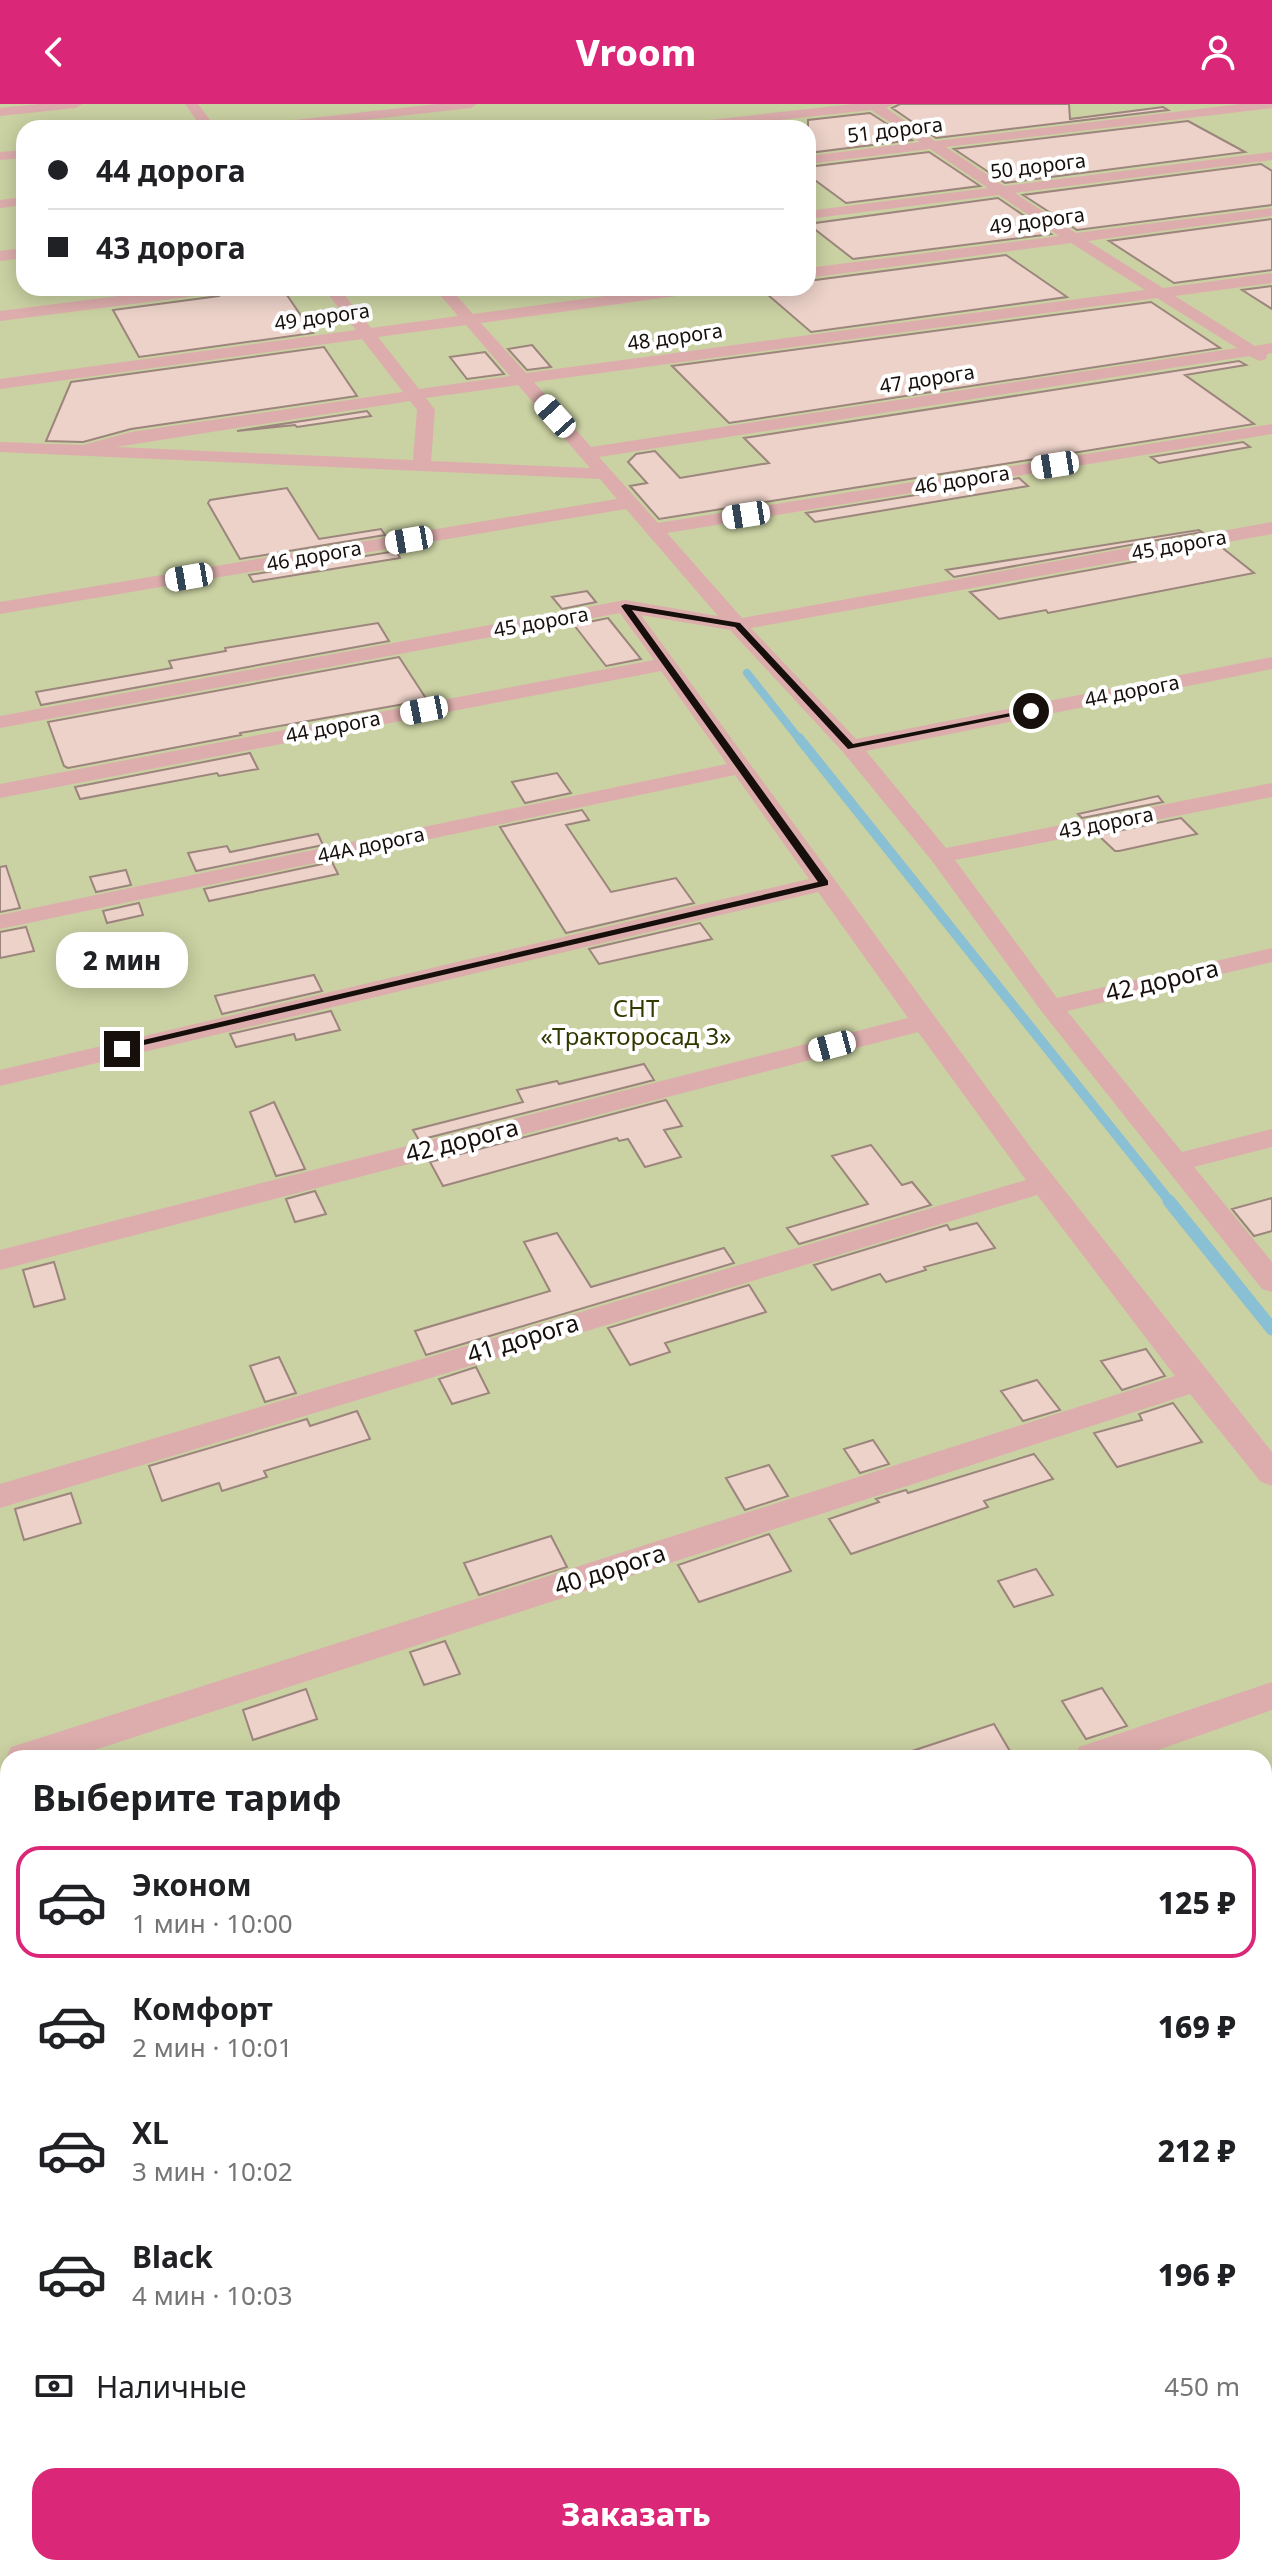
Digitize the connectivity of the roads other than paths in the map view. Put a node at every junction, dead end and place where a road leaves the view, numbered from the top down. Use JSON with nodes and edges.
{"nodes":[{"id":1,"x":76,"y":104,"type":"edge"},
{"id":2,"x":471,"y":104,"type":"edge"},
{"id":3,"x":1272,"y":104,"type":"edge"},
{"id":4,"x":878,"y":105,"type":"edge"},
{"id":5,"x":0,"y":112,"type":"edge"},
{"id":6,"x":313,"y":120,"type":"edge"},
{"id":7,"x":744,"y":120,"type":"edge"},
{"id":8,"x":934,"y":146,"type":"junction"},
{"id":9,"x":1272,"y":156,"type":"edge"},
{"id":10,"x":816,"y":159,"type":"edge"},
{"id":11,"x":1002,"y":191,"type":"junction"},
{"id":12,"x":1272,"y":212,"type":"edge"},
{"id":13,"x":816,"y":214,"type":"edge"},
{"id":14,"x":1073,"y":238,"type":"junction"},
{"id":15,"x":816,"y":272,"type":"edge"},
{"id":16,"x":1272,"y":278,"type":"edge"},
{"id":17,"x":1163,"y":294,"type":"junction"},
{"id":18,"x":156,"y":296,"type":"edge"},
{"id":19,"x":337,"y":296,"type":"edge"},
{"id":20,"x":449,"y":296,"type":"edge"},
{"id":21,"x":639,"y":296,"type":"edge"},
{"id":22,"x":0,"y":316,"type":"edge"},
{"id":23,"x":468,"y":319,"type":"junction"},
{"id":24,"x":365,"y":333,"type":"junction"},
{"id":25,"x":1272,"y":348,"type":"edge"},
{"id":26,"x":1253,"y":351,"type":"junction"},
{"id":27,"x":1272,"y":363,"type":"edge"},
{"id":28,"x":522,"y":379,"type":"junction"},
{"id":29,"x":0,"y":384,"type":"edge"},
{"id":30,"x":413,"y":395,"type":"junction"},
{"id":31,"x":1272,"y":429,"type":"edge"},
{"id":32,"x":0,"y":447,"type":"edge"},
{"id":33,"x":86,"y":450,"type":"junction"},
{"id":34,"x":588,"y":453,"type":"junction"},
{"id":35,"x":422,"y":464,"type":"junction"},
{"id":36,"x":603,"y":474,"type":"junction"},
{"id":37,"x":629,"y":503,"type":"junction"},
{"id":38,"x":1272,"y":528,"type":"edge"},
{"id":39,"x":653,"y":530,"type":"junction"},
{"id":40,"x":625,"y":606,"type":"junction"},
{"id":41,"x":0,"y":608,"type":"edge"},
{"id":42,"x":737,"y":625,"type":"junction"},
{"id":43,"x":1272,"y":663,"type":"edge"},
{"id":44,"x":666,"y":664,"type":"junction"},
{"id":45,"x":0,"y":722,"type":"edge"},
{"id":46,"x":851,"y":747,"type":"junction"},
{"id":47,"x":742,"y":767,"type":"junction"},
{"id":48,"x":1272,"y":790,"type":"edge"},
{"id":49,"x":0,"y":791,"type":"edge"},
{"id":50,"x":940,"y":856,"type":"junction"},
{"id":51,"x":824,"y":883,"type":"junction"},
{"id":52,"x":0,"y":922,"type":"edge"},
{"id":53,"x":1272,"y":955,"type":"edge"},
{"id":54,"x":1051,"y":1007,"type":"junction"},
{"id":55,"x":925,"y":1022,"type":"junction"},
{"id":56,"x":0,"y":1078,"type":"edge"},
{"id":57,"x":1272,"y":1138,"type":"edge"},
{"id":58,"x":1174,"y":1163,"type":"junction"},
{"id":59,"x":1046,"y":1183,"type":"junction"},
{"id":60,"x":0,"y":1260,"type":"edge"},
{"id":61,"x":1272,"y":1282,"type":"edge"},
{"id":62,"x":1195,"y":1381,"type":"junction"},
{"id":63,"x":1272,"y":1474,"type":"edge"},
{"id":64,"x":0,"y":1496,"type":"edge"},
{"id":65,"x":1272,"y":1696,"type":"edge"},
{"id":66,"x":49,"y":1750,"type":"edge"},
{"id":67,"x":1115,"y":1750,"type":"edge"}],
"edges":[{"from":1,"to":5,"type":"street"},
{"from":2,"to":6,"type":"street"},
{"from":3,"to":8,"type":"street","name":"51 дорога"},
{"from":4,"to":7,"type":"street"},
{"from":4,"to":8,"type":"street"},
{"from":8,"to":10,"type":"street","name":"51 дорога"},
{"from":8,"to":11,"type":"street"},
{"from":9,"to":11,"type":"street","name":"50 дорога"},
{"from":11,"to":13,"type":"street","name":"50 дорога"},
{"from":11,"to":14,"type":"street"},
{"from":12,"to":14,"type":"street","name":"49 дорога"},
{"from":14,"to":15,"type":"street","name":"49 дорога"},
{"from":14,"to":17,"type":"street"},
{"from":16,"to":17,"type":"street","name":"48 дорога"},
{"from":17,"to":26,"type":"street"},
{"from":17,"to":28,"type":"street","name":"48 дорога"},
{"from":18,"to":22,"type":"street"},
{"from":19,"to":24,"type":"street"},
{"from":20,"to":23,"type":"street"},
{"from":21,"to":23,"type":"street","name":"49 дорога"},
{"from":23,"to":24,"type":"street","name":"49 дорога"},
{"from":23,"to":28,"type":"street"},
{"from":24,"to":29,"type":"street","name":"49 дорога"},
{"from":24,"to":30,"type":"street"},
{"from":25,"to":26,"type":"street","name":"47 дорога"},
{"from":26,"to":27,"type":"street"},
{"from":26,"to":34,"type":"street","name":"47 дорога"},
{"from":28,"to":30,"type":"street","name":"48 дорога"},
{"from":28,"to":34,"type":"street"},
{"from":30,"to":33,"type":"street","name":"48 дорога"},
{"from":30,"to":35,"type":"street"},
{"from":31,"to":39,"type":"street","name":"46 дорога"},
{"from":32,"to":33,"type":"street"},
{"from":33,"to":35,"type":"street"},
{"from":34,"to":36,"type":"street"},
{"from":35,"to":36,"type":"street"},
{"from":36,"to":37,"type":"street"},
{"from":37,"to":39,"type":"street"},
{"from":37,"to":41,"type":"street","name":"46 дорога"},
{"from":38,"to":42,"type":"street","name":"45 дорога"},
{"from":39,"to":42,"type":"street"},
{"from":40,"to":42,"type":"street","name":"45 дорога"},
{"from":40,"to":44,"type":"street"},
{"from":40,"to":45,"type":"street","name":"45 дорога"},
{"from":42,"to":46,"type":"street"},
{"from":43,"to":46,"type":"street","name":"44 дорога"},
{"from":44,"to":47,"type":"street"},
{"from":44,"to":49,"type":"street","name":"44 дорога"},
{"from":46,"to":50,"type":"street"},
{"from":47,"to":51,"type":"street"},
{"from":47,"to":52,"type":"street","name":"44А дорога"},
{"from":48,"to":50,"type":"street","name":"43 дорога"},
{"from":50,"to":54,"type":"street"},
{"from":51,"to":55,"type":"street"},
{"from":51,"to":56,"type":"street"},
{"from":53,"to":54,"type":"street","name":"42 дорога"},
{"from":54,"to":58,"type":"street"},
{"from":55,"to":59,"type":"street"},
{"from":55,"to":60,"type":"street","name":"42 дорога"},
{"from":57,"to":58,"type":"street"},
{"from":58,"to":61,"type":"street"},
{"from":59,"to":62,"type":"street"},
{"from":59,"to":64,"type":"street","name":"41 дорога"},
{"from":62,"to":63,"type":"street"},
{"from":62,"to":66,"type":"street","name":"40 дорога"},
{"from":65,"to":67,"type":"street"}]}
